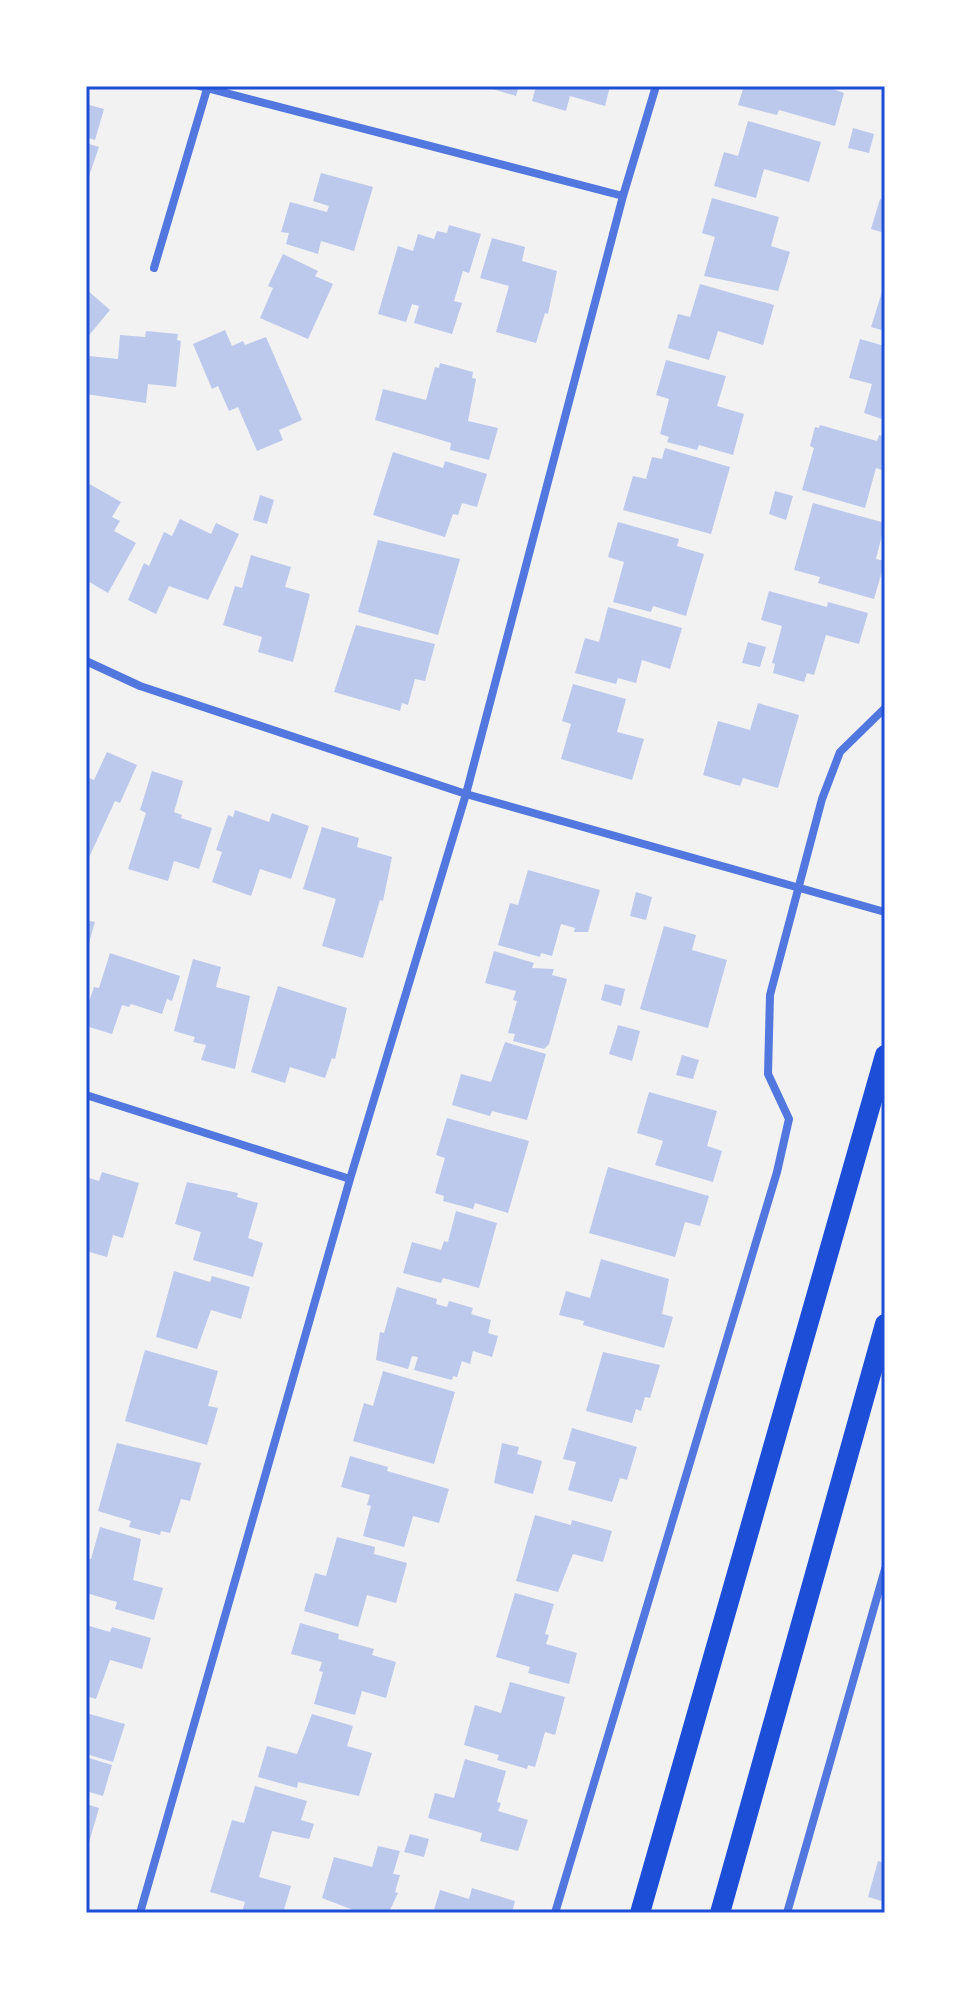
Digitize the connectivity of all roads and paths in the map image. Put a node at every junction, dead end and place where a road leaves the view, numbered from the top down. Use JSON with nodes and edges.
{"nodes":[{"id":1,"x":656,"y":86,"type":"edge"},
{"id":2,"x":203,"y":87,"type":"edge"},
{"id":3,"x":623,"y":196,"type":"junction"},
{"id":4,"x":154,"y":268,"type":"dead end"},
{"id":5,"x":86,"y":661,"type":"edge"},
{"id":6,"x":885,"y":708,"type":"edge"},
{"id":7,"x":466,"y":794,"type":"junction"},
{"id":8,"x":798,"y":886,"type":"junction"},
{"id":9,"x":885,"y":912,"type":"edge"},
{"id":10,"x":885,"y":1055,"type":"edge"},
{"id":11,"x":86,"y":1095,"type":"edge"},
{"id":12,"x":350,"y":1179,"type":"junction"},
{"id":13,"x":885,"y":1324,"type":"edge"},
{"id":14,"x":885,"y":1569,"type":"edge"},
{"id":15,"x":140,"y":1913,"type":"edge"},
{"id":16,"x":555,"y":1913,"type":"edge"},
{"id":17,"x":640,"y":1913,"type":"edge"},
{"id":18,"x":720,"y":1913,"type":"edge"},
{"id":19,"x":787,"y":1913,"type":"edge"}],
"edges":[{"from":1,"to":3,"type":"street"},
{"from":2,"to":3,"type":"street"},
{"from":2,"to":4,"type":"street"},
{"from":3,"to":7,"type":"street"},
{"from":5,"to":7,"type":"street"},
{"from":6,"to":8,"type":"street"},
{"from":7,"to":8,"type":"street"},
{"from":7,"to":12,"type":"street"},
{"from":8,"to":9,"type":"street"},
{"from":8,"to":16,"type":"street"},
{"from":10,"to":17,"type":"main road"},
{"from":11,"to":12,"type":"street"},
{"from":12,"to":15,"type":"street"},
{"from":13,"to":18,"type":"main road"},
{"from":14,"to":19,"type":"street"}]}
